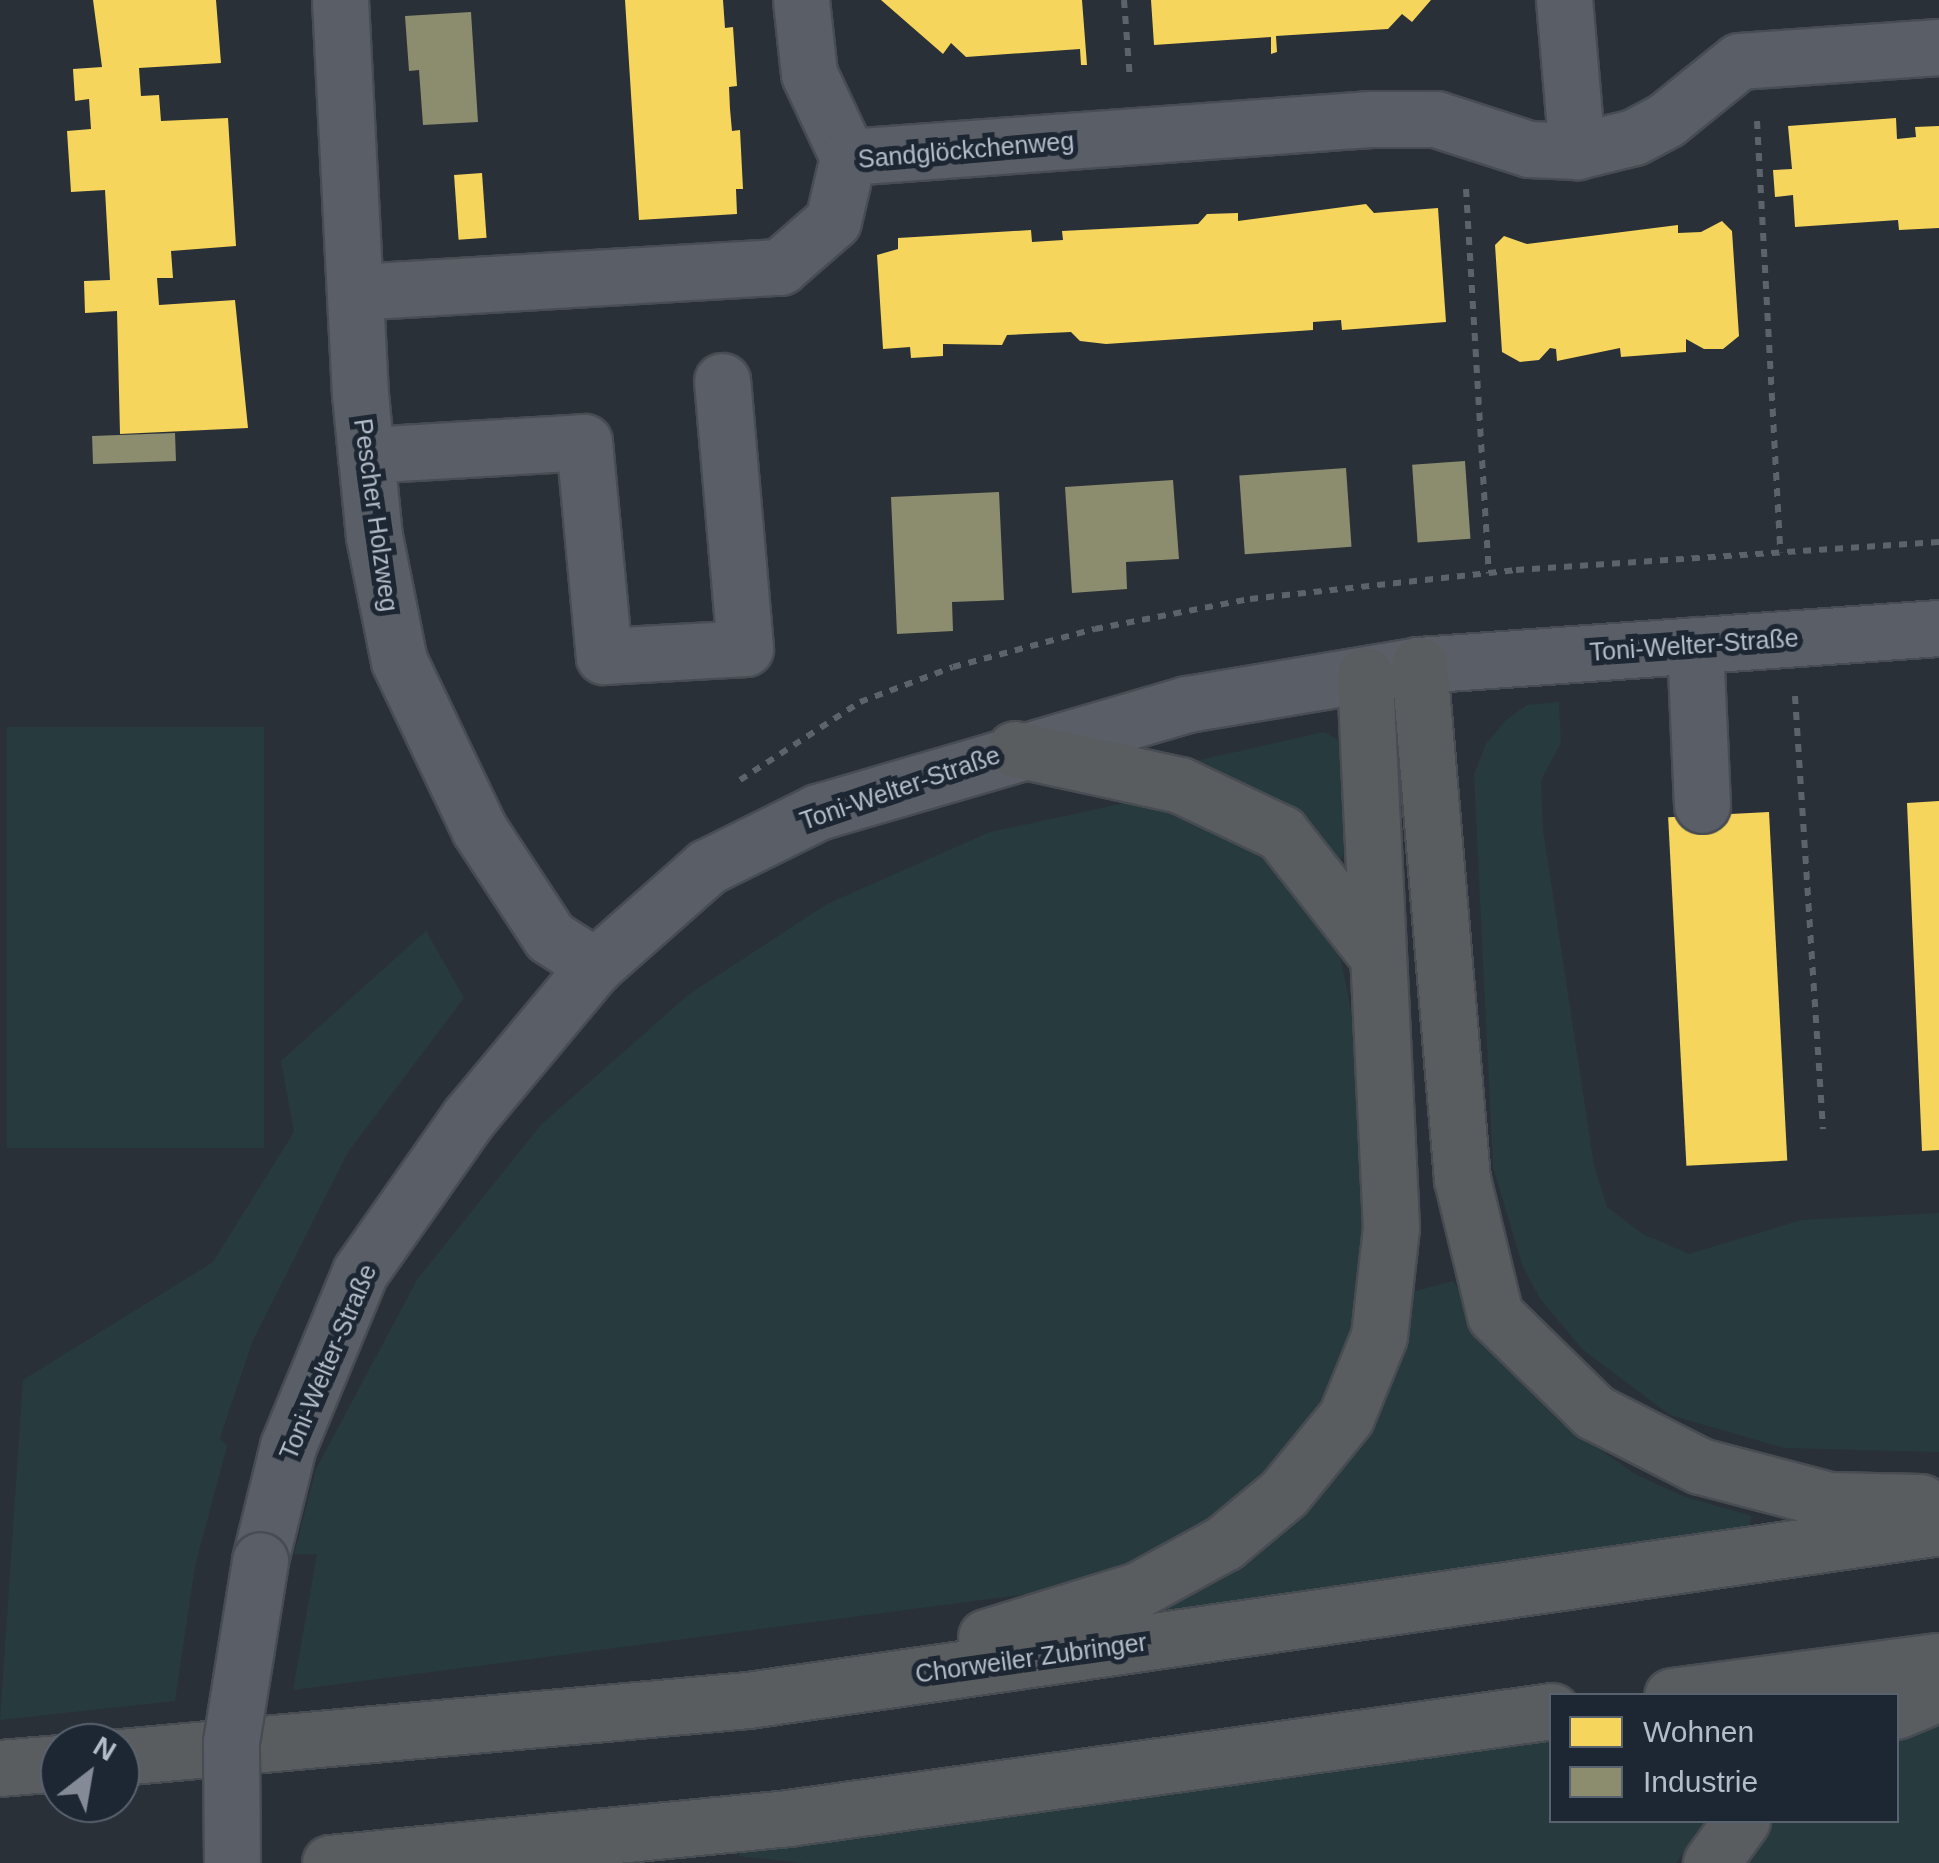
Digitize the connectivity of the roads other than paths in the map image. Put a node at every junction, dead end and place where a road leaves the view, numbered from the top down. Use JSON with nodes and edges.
{"nodes":[{"id":1,"x":340,"y":0,"type":"edge"},
{"id":2,"x":801,"y":0,"type":"edge"},
{"id":3,"x":1564,"y":0,"type":"edge"},
{"id":4,"x":1939,"y":47,"type":"edge"},
{"id":5,"x":1577,"y":150,"type":"junction"},
{"id":6,"x":848,"y":157,"type":"junction"},
{"id":7,"x":355,"y":292,"type":"junction"},
{"id":8,"x":722,"y":381,"type":"dead end"},
{"id":9,"x":366,"y":454,"type":"junction"},
{"id":10,"x":1939,"y":628,"type":"edge"},
{"id":11,"x":1695,"y":645,"type":"junction"},
{"id":12,"x":1419,"y":665,"type":"junction"},
{"id":13,"x":1365,"y":676,"type":"junction"},
{"id":14,"x":1014,"y":750,"type":"junction"},
{"id":15,"x":1702,"y":805,"type":"dead end"},
{"id":16,"x":1376,"y":954,"type":"junction"},
{"id":17,"x":595,"y":966,"type":"junction"},
{"id":18,"x":1939,"y":1502,"type":"edge"},
{"id":19,"x":1939,"y":1527,"type":"edge"},
{"id":20,"x":1939,"y":1661,"type":"edge"},
{"id":21,"x":1695,"y":1693,"type":"edge"},
{"id":22,"x":1939,"y":1694,"type":"edge"},
{"id":23,"x":748,"y":1700,"type":"junction"},
{"id":24,"x":1899,"y":1710,"type":"edge"},
{"id":25,"x":1549,"y":1711,"type":"edge"},
{"id":26,"x":140,"y":1756,"type":"edge"},
{"id":27,"x":40,"y":1765,"type":"edge"},
{"id":28,"x":0,"y":1768,"type":"edge"},
{"id":29,"x":1740,"y":1823,"type":"edge"},
{"id":30,"x":594,"y":1835,"type":"junction"},
{"id":31,"x":232,"y":1863,"type":"edge"},
{"id":32,"x":330,"y":1863,"type":"edge"},
{"id":33,"x":707,"y":1863,"type":"edge"},
{"id":34,"x":1711,"y":1863,"type":"edge"}],
"edges":[{"from":1,"to":7,"type":"street","name":"Pescher Holzweg"},
{"from":2,"to":6,"type":"street"},
{"from":3,"to":5,"type":"street"},
{"from":4,"to":5,"type":"street","name":"Sandglöckchenweg"},
{"from":5,"to":6,"type":"street","name":"Sandglöckchenweg"},
{"from":6,"to":7,"type":"street","name":"Sandglöckchenweg"},
{"from":7,"to":9,"type":"street","name":"Pescher Holzweg"},
{"from":8,"to":9,"type":"street"},
{"from":9,"to":17,"type":"street","name":"Pescher Holzweg"},
{"from":10,"to":11,"type":"street","name":"Toni-Welter-Straße"},
{"from":11,"to":12,"type":"street","name":"Toni-Welter-Straße"},
{"from":11,"to":15,"type":"street"},
{"from":12,"to":13,"type":"street","name":"Toni-Welter-Straße"},
{"from":12,"to":18,"type":"highway"},
{"from":13,"to":14,"type":"street","name":"Toni-Welter-Straße"},
{"from":13,"to":16,"type":"highway"},
{"from":14,"to":16,"type":"highway"},
{"from":14,"to":17,"type":"street","name":"Toni-Welter-Straße"},
{"from":16,"to":23,"type":"highway"},
{"from":17,"to":31,"type":"street","name":"Toni-Welter-Straße","bridge":true},
{"from":19,"to":23,"type":"highway","name":"Chorweiler Zubringer"},
{"from":20,"to":21,"type":"highway"},
{"from":22,"to":24,"type":"highway"},
{"from":23,"to":26,"type":"highway","name":"Chorweiler Zubringer"},
{"from":25,"to":30,"type":"highway"},
{"from":27,"to":28,"type":"highway"},
{"from":29,"to":34,"type":"highway"},
{"from":30,"to":32,"type":"highway"},
{"from":30,"to":33,"type":"highway"}]}
